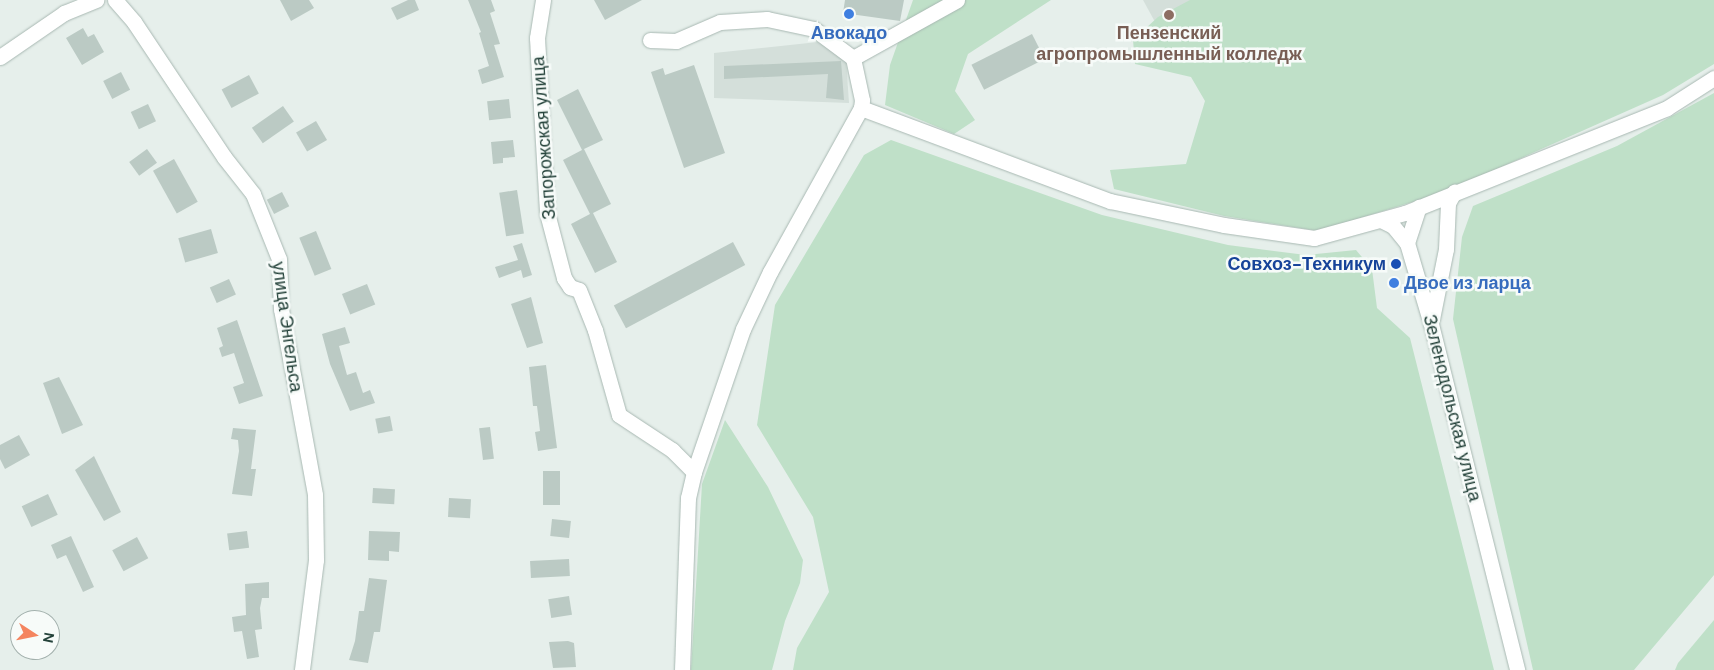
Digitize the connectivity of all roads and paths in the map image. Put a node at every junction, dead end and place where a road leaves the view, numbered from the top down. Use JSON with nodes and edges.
{"nodes":[{"id":1,"x":96,"y":0,"type":"edge"},
{"id":2,"x":115,"y":0,"type":"edge"},
{"id":3,"x":543,"y":0,"type":"edge"},
{"id":4,"x":957,"y":0,"type":"edge"},
{"id":5,"x":650,"y":40,"type":"dead end"},
{"id":6,"x":0,"y":57,"type":"edge"},
{"id":7,"x":853,"y":58,"type":"junction"},
{"id":8,"x":1714,"y":78,"type":"edge"},
{"id":9,"x":861,"y":108,"type":"junction"},
{"id":10,"x":1454,"y":192,"type":"junction"},
{"id":11,"x":1419,"y":207,"type":"junction"},
{"id":12,"x":1381,"y":220,"type":"junction"},
{"id":13,"x":1448,"y":231,"type":"junction"},
{"id":14,"x":1407,"y":243,"type":"junction"},
{"id":15,"x":1431,"y":324,"type":"junction"},
{"id":16,"x":694,"y":472,"type":"junction"},
{"id":17,"x":302,"y":670,"type":"edge"},
{"id":18,"x":682,"y":670,"type":"edge"},
{"id":19,"x":1516,"y":670,"type":"edge"}],
"edges":[{"from":1,"to":6,"type":"street"},
{"from":2,"to":17,"type":"street","name":"улица Энгельса"},
{"from":3,"to":16,"type":"street","name":"Запорожская улица"},
{"from":4,"to":7,"type":"street"},
{"from":5,"to":7,"type":"street"},
{"from":7,"to":9,"type":"street"},
{"from":8,"to":10,"type":"street"},
{"from":9,"to":12,"type":"street"},
{"from":9,"to":16,"type":"street"},
{"from":10,"to":11,"type":"street"},
{"from":10,"to":13,"type":"street"},
{"from":11,"to":12,"type":"street"},
{"from":11,"to":13,"type":"street"},
{"from":11,"to":14,"type":"street"},
{"from":12,"to":14,"type":"street","name":"Зеленодольская улица"},
{"from":13,"to":15,"type":"street"},
{"from":14,"to":15,"type":"street","name":"Зеленодольская улица"},
{"from":15,"to":19,"type":"street","name":"Зеленодольская улица"},
{"from":16,"to":18,"type":"street"}]}
